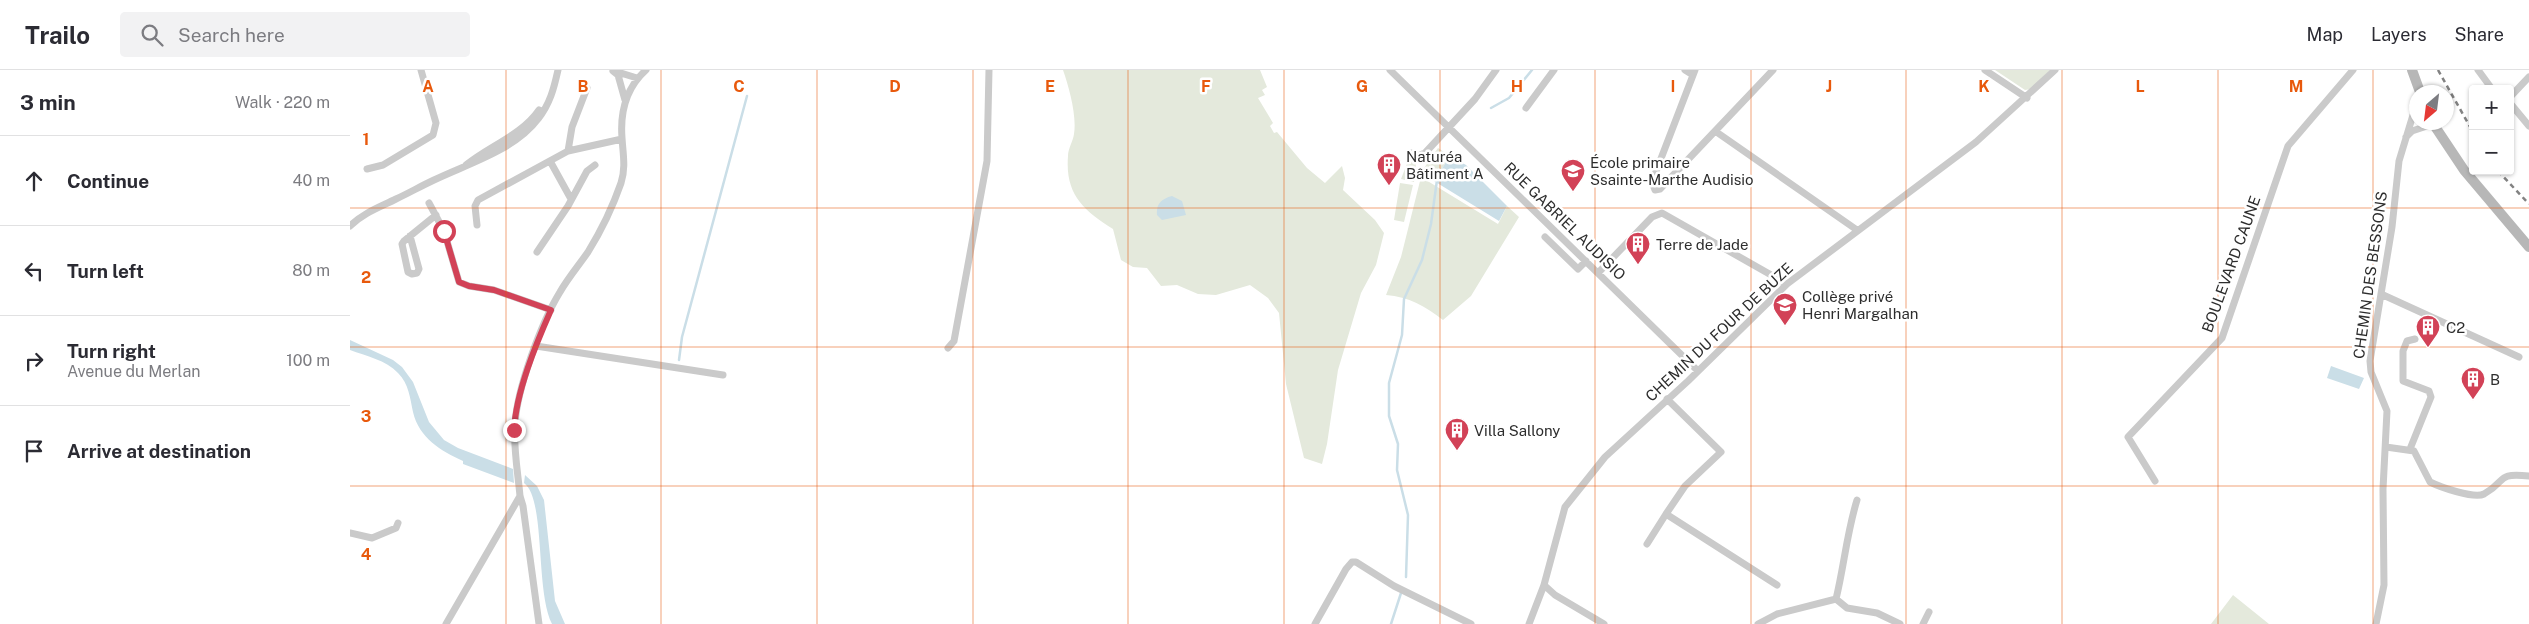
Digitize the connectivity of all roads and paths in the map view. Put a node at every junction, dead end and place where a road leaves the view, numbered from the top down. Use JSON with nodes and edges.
{"nodes":[{"id":1,"x":420,"y":70,"type":"edge"},
{"id":2,"x":553,"y":70,"type":"edge"},
{"id":3,"x":558,"y":70,"type":"edge"},
{"id":4,"x":612,"y":70,"type":"edge"},
{"id":5,"x":646,"y":70,"type":"edge"},
{"id":6,"x":989,"y":70,"type":"edge"},
{"id":7,"x":1390,"y":70,"type":"edge"},
{"id":8,"x":1496,"y":70,"type":"edge"},
{"id":9,"x":1554,"y":70,"type":"edge"},
{"id":10,"x":1685,"y":70,"type":"edge"},
{"id":11,"x":1773,"y":70,"type":"edge"},
{"id":12,"x":1985,"y":70,"type":"edge"},
{"id":13,"x":2055,"y":70,"type":"edge"},
{"id":14,"x":2353,"y":70,"type":"edge"},
{"id":15,"x":2412,"y":70,"type":"edge"},
{"id":16,"x":2478,"y":70,"type":"edge"},
{"id":17,"x":1694,"y":73,"type":"edge"},
{"id":18,"x":2529,"y":77,"type":"edge"},
{"id":19,"x":637,"y":78,"type":"junction"},
{"id":20,"x":2417,"y":85,"type":"edge"},
{"id":21,"x":2489,"y":85,"type":"edge"},
{"id":22,"x":587,"y":88,"type":"dead end"},
{"id":23,"x":2514,"y":93,"type":"edge"},
{"id":24,"x":2027,"y":98,"type":"junction"},
{"id":25,"x":625,"y":100,"type":"junction"},
{"id":26,"x":2514,"y":107,"type":"edge"},
{"id":27,"x":1526,"y":108,"type":"dead end"},
{"id":28,"x":2529,"y":126,"type":"edge"},
{"id":29,"x":1449,"y":127,"type":"junction"},
{"id":30,"x":2409,"y":128,"type":"edge"},
{"id":31,"x":2416,"y":130,"type":"edge"},
{"id":32,"x":2437,"y":130,"type":"edge"},
{"id":33,"x":1715,"y":131,"type":"junction"},
{"id":34,"x":2406,"y":137,"type":"junction"},
{"id":35,"x":622,"y":139,"type":"junction"},
{"id":36,"x":568,"y":151,"type":"junction"},
{"id":37,"x":1411,"y":153,"type":"dead end"},
{"id":38,"x":550,"y":161,"type":"junction"},
{"id":39,"x":594,"y":165,"type":"dead end"},
{"id":40,"x":462,"y":168,"type":"junction"},
{"id":41,"x":367,"y":169,"type":"dead end"},
{"id":42,"x":571,"y":200,"type":"junction"},
{"id":43,"x":429,"y":203,"type":"dead end"},
{"id":44,"x":436,"y":215,"type":"junction"},
{"id":45,"x":477,"y":225,"type":"dead end"},
{"id":46,"x":350,"y":226,"type":"edge"},
{"id":47,"x":1857,"y":230,"type":"junction"},
{"id":48,"x":410,"y":236,"type":"junction"},
{"id":49,"x":1545,"y":236,"type":"dead end"},
{"id":50,"x":2529,"y":247,"type":"edge"},
{"id":51,"x":536,"y":252,"type":"dead end"},
{"id":52,"x":1586,"y":262,"type":"junction"},
{"id":53,"x":1598,"y":273,"type":"junction"},
{"id":54,"x":1786,"y":284,"type":"junction"},
{"id":55,"x":2381,"y":294,"type":"junction"},
{"id":56,"x":551,"y":310,"type":"junction"},
{"id":57,"x":2415,"y":339,"type":"dead end"},
{"id":58,"x":536,"y":346,"type":"junction"},
{"id":59,"x":948,"y":348,"type":"dead end"},
{"id":60,"x":2519,"y":357,"type":"dead end"},
{"id":61,"x":1698,"y":371,"type":"junction"},
{"id":62,"x":723,"y":375,"type":"dead end"},
{"id":63,"x":1667,"y":399,"type":"junction"},
{"id":64,"x":2386,"y":447,"type":"junction"},
{"id":65,"x":2410,"y":449,"type":"junction"},
{"id":66,"x":2529,"y":476,"type":"edge"},
{"id":67,"x":2155,"y":480,"type":"dead end"},
{"id":68,"x":520,"y":496,"type":"junction"},
{"id":69,"x":1857,"y":500,"type":"dead end"},
{"id":70,"x":1666,"y":514,"type":"junction"},
{"id":71,"x":398,"y":523,"type":"dead end"},
{"id":72,"x":350,"y":533,"type":"edge"},
{"id":73,"x":1647,"y":544,"type":"dead end"},
{"id":74,"x":1544,"y":585,"type":"junction"},
{"id":75,"x":1776,"y":585,"type":"dead end"},
{"id":76,"x":1836,"y":599,"type":"junction"},
{"id":77,"x":1929,"y":612,"type":"dead end"},
{"id":78,"x":446,"y":624,"type":"edge"},
{"id":79,"x":539,"y":624,"type":"edge"},
{"id":80,"x":1315,"y":624,"type":"edge"},
{"id":81,"x":1471,"y":624,"type":"edge"},
{"id":82,"x":1529,"y":624,"type":"edge"},
{"id":83,"x":1604,"y":624,"type":"edge"},
{"id":84,"x":1758,"y":624,"type":"edge"},
{"id":85,"x":1900,"y":624,"type":"edge"},
{"id":86,"x":1923,"y":624,"type":"edge"},
{"id":87,"x":2376,"y":624,"type":"edge"}],
"edges":[{"from":1,"to":41,"type":"street"},
{"from":2,"to":40,"type":"street"},
{"from":3,"to":40,"type":"street"},
{"from":4,"to":19,"type":"street"},
{"from":4,"to":25,"type":"street"},
{"from":5,"to":19,"type":"street"},
{"from":6,"to":59,"type":"street"},
{"from":7,"to":29,"type":"street","name":"RUE GABRIEL AUDISIO"},
{"from":8,"to":29,"type":"street"},
{"from":9,"to":27,"type":"street"},
{"from":10,"to":17,"type":"street"},
{"from":11,"to":33,"type":"street"},
{"from":12,"to":24,"type":"street"},
{"from":13,"to":24,"type":"street","name":"CHEMIN DU FOUR DE BUZE"},
{"from":14,"to":67,"type":"street","name":"BOULEVARD CAUNE"},
{"from":15,"to":20,"type":"main road"},
{"from":16,"to":21,"type":"street"},
{"from":17,"to":33,"type":"street"},
{"from":18,"to":23,"type":"street"},
{"from":19,"to":25,"type":"street"},
{"from":22,"to":36,"type":"street"},
{"from":24,"to":47,"type":"street","name":"CHEMIN DU FOUR DE BUZE"},
{"from":25,"to":35,"type":"street"},
{"from":26,"to":28,"type":"street"},
{"from":29,"to":37,"type":"street"},
{"from":29,"to":52,"type":"street","name":"RUE GABRIEL AUDISIO"},
{"from":30,"to":34,"type":"street","name":"CHEMIN DES BESSONS"},
{"from":31,"to":34,"type":"street"},
{"from":32,"to":50,"type":"main road"},
{"from":33,"to":47,"type":"street"},
{"from":34,"to":55,"type":"street","name":"CHEMIN DES BESSONS"},
{"from":35,"to":36,"type":"street"},
{"from":35,"to":56,"type":"street"},
{"from":36,"to":38,"type":"street"},
{"from":38,"to":42,"type":"street"},
{"from":38,"to":45,"type":"street"},
{"from":39,"to":42,"type":"street"},
{"from":40,"to":46,"type":"street"},
{"from":42,"to":51,"type":"street"},
{"from":43,"to":44,"type":"street"},
{"from":44,"to":48,"type":"street"},
{"from":44,"to":56,"type":"street"},
{"from":47,"to":54,"type":"street","name":"CHEMIN DU FOUR DE BUZE"},
{"from":48,"to":48,"type":"street"},
{"from":49,"to":52,"type":"street"},
{"from":52,"to":53,"type":"street","name":"RUE GABRIEL AUDISIO"},
{"from":53,"to":54,"type":"street"},
{"from":53,"to":61,"type":"street","name":"RUE GABRIEL AUDISIO"},
{"from":54,"to":61,"type":"street","name":"CHEMIN DU FOUR DE BUZE"},
{"from":55,"to":60,"type":"street"},
{"from":55,"to":64,"type":"street","name":"CHEMIN DES BESSONS"},
{"from":56,"to":58,"type":"street"},
{"from":57,"to":65,"type":"street"},
{"from":58,"to":62,"type":"street"},
{"from":58,"to":68,"type":"street"},
{"from":61,"to":63,"type":"street","name":"CHEMIN DU FOUR DE BUZE"},
{"from":63,"to":70,"type":"street"},
{"from":63,"to":74,"type":"street","name":"CHEMIN DU FOUR DE BUZE"},
{"from":64,"to":65,"type":"street"},
{"from":64,"to":87,"type":"street","name":"CHEMIN DES BESSONS"},
{"from":65,"to":66,"type":"street"},
{"from":68,"to":78,"type":"street"},
{"from":68,"to":79,"type":"street"},
{"from":69,"to":76,"type":"street"},
{"from":70,"to":73,"type":"street"},
{"from":70,"to":75,"type":"street"},
{"from":71,"to":72,"type":"street"},
{"from":74,"to":82,"type":"street","name":"CHEMIN DU FOUR DE BUZE"},
{"from":74,"to":83,"type":"street"},
{"from":76,"to":84,"type":"street"},
{"from":76,"to":85,"type":"street"},
{"from":77,"to":86,"type":"street"},
{"from":80,"to":81,"type":"street"}]}
